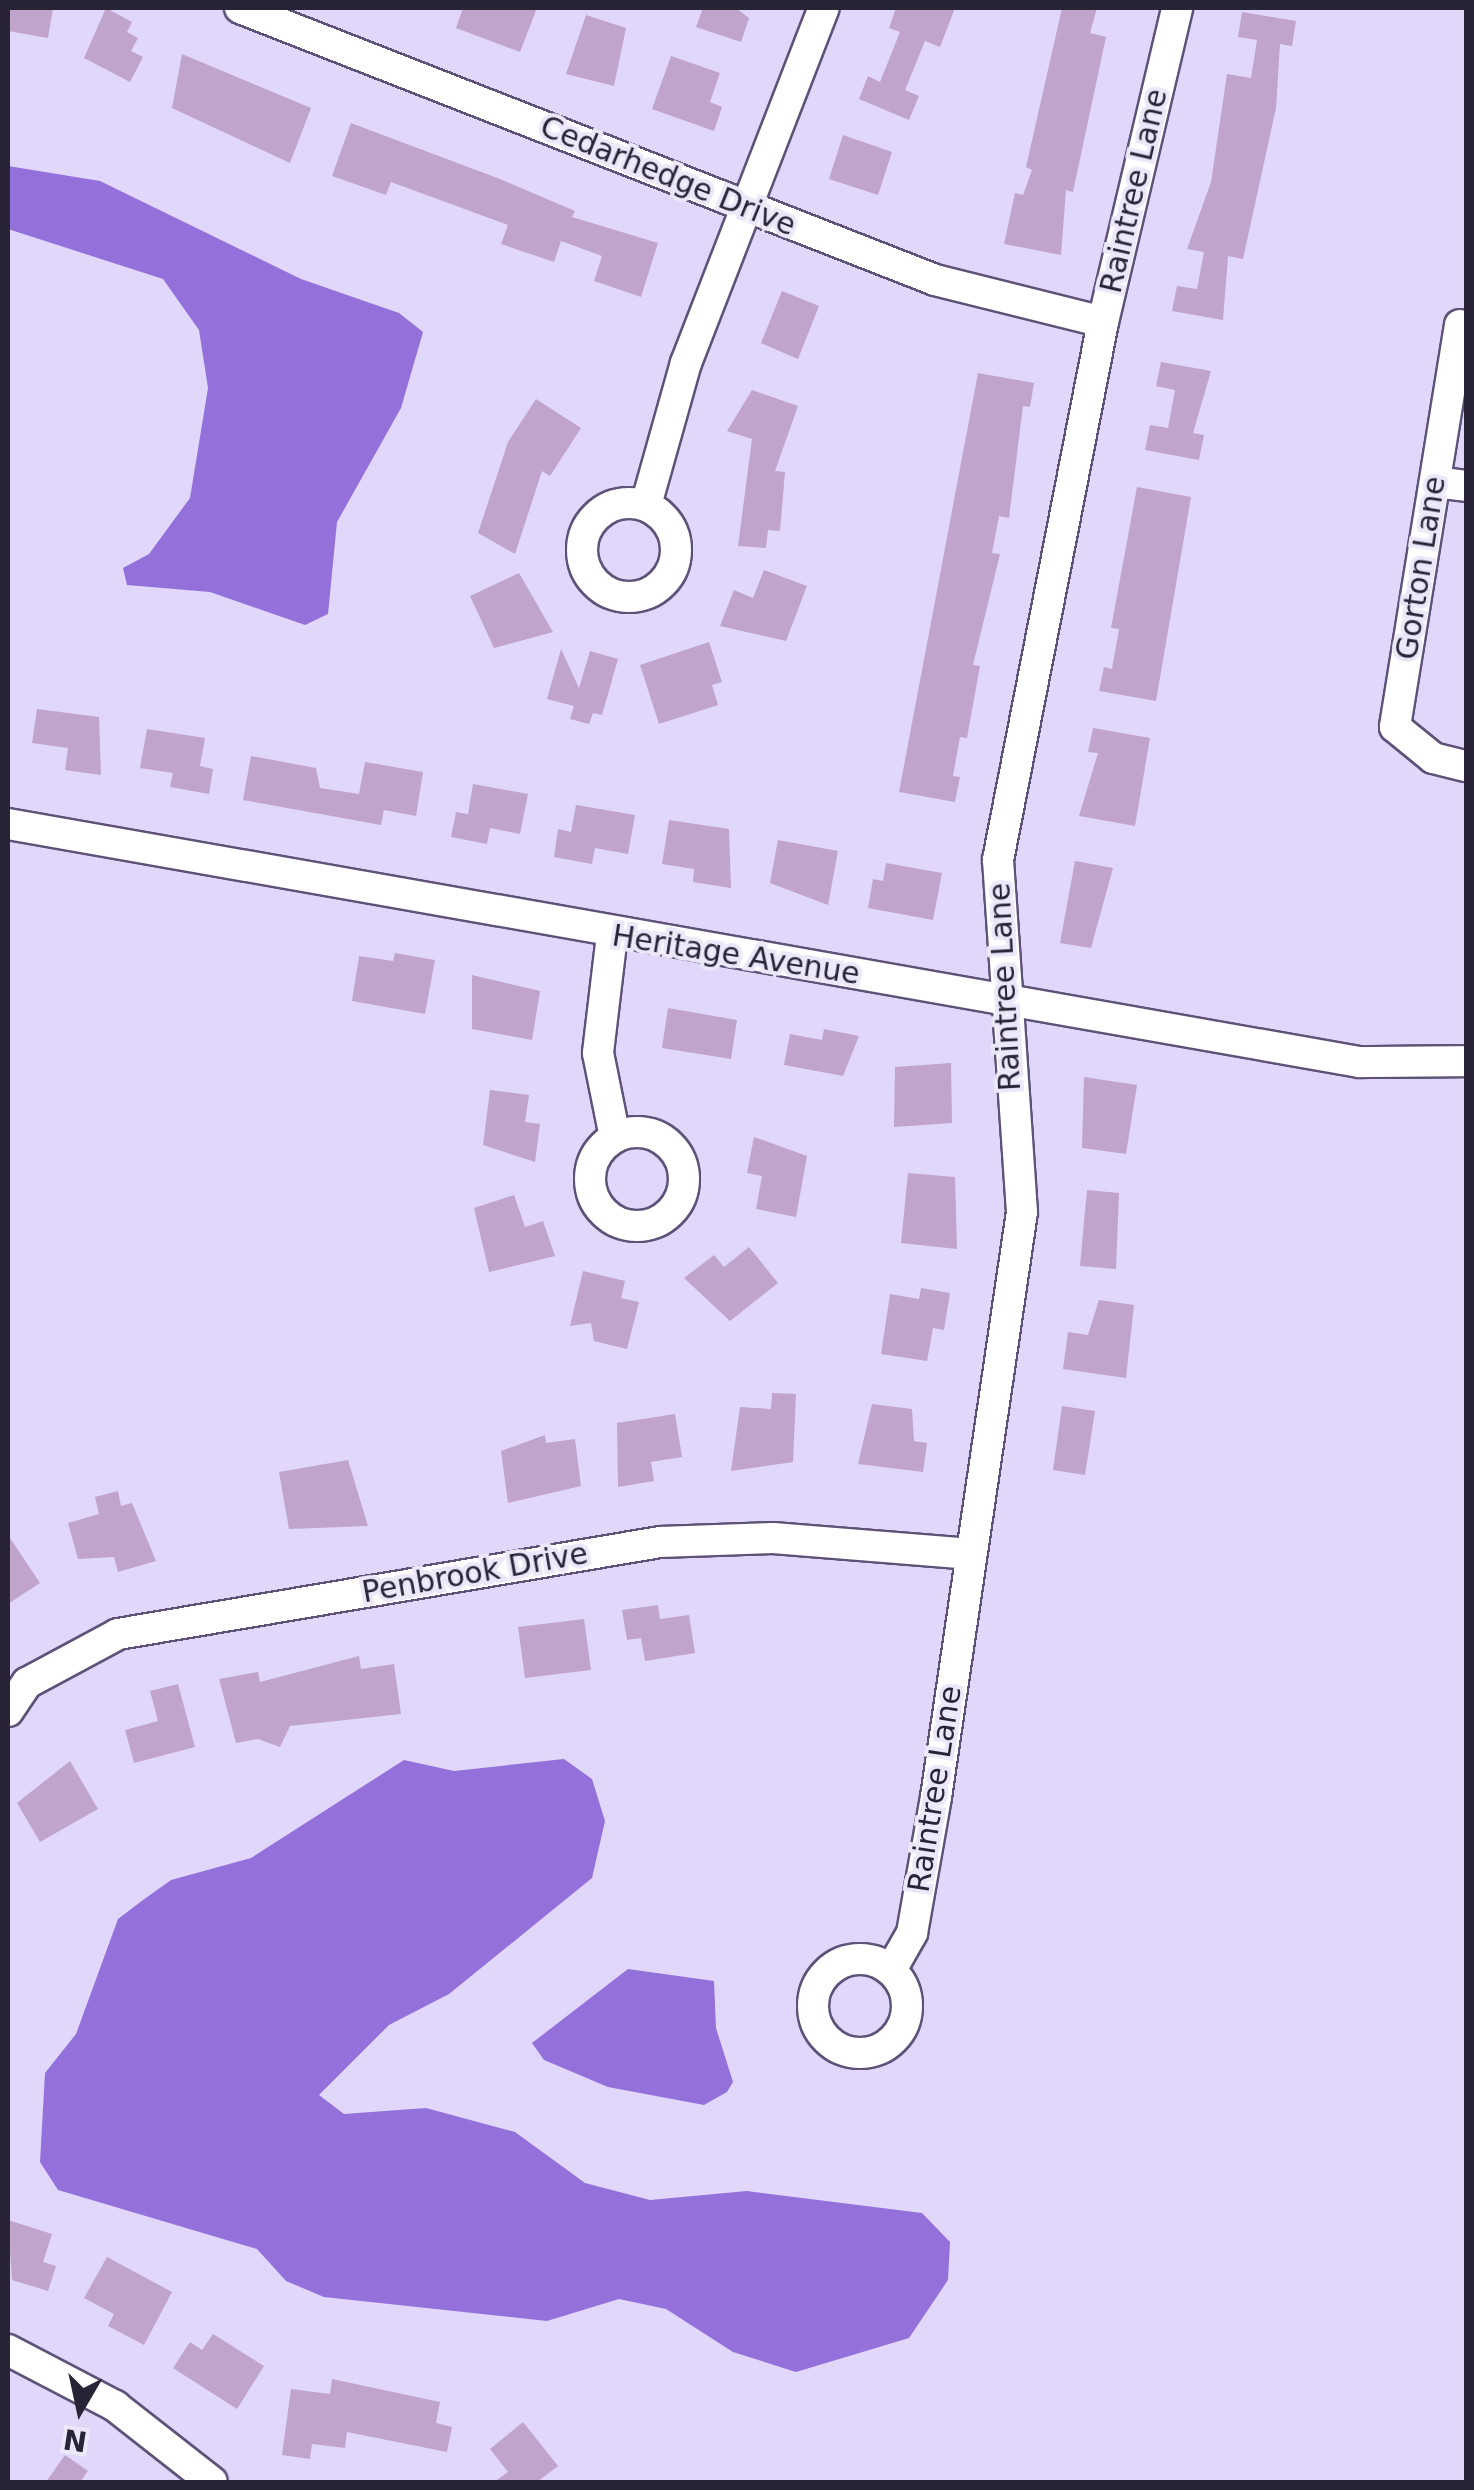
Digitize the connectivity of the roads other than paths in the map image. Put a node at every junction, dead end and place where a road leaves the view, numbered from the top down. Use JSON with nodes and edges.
{"nodes":[{"id":1,"x":240,"y":8,"type":"edge"},
{"id":2,"x":824,"y":8,"type":"edge"},
{"id":3,"x":1177,"y":8,"type":"edge"},
{"id":4,"x":745,"y":206,"type":"junction"},
{"id":5,"x":1103,"y":322,"type":"junction"},
{"id":6,"x":1460,"y":325,"type":"dead end"},
{"id":7,"x":1435,"y":482,"type":"junction"},
{"id":8,"x":1466,"y":486,"type":"edge"},
{"id":9,"x":646,"y":506,"type":"dead end"},
{"id":10,"x":1466,"y":766,"type":"edge"},
{"id":11,"x":8,"y":824,"type":"edge"},
{"id":12,"x":612,"y":935,"type":"junction"},
{"id":13,"x":1002,"y":998,"type":"junction"},
{"id":14,"x":1466,"y":1061,"type":"edge"},
{"id":15,"x":615,"y":1137,"type":"dead end"},
{"id":16,"x":971,"y":1554,"type":"junction"},
{"id":17,"x":8,"y":1711,"type":"edge"},
{"id":18,"x":892,"y":1970,"type":"dead end"},
{"id":19,"x":8,"y":2350,"type":"edge"},
{"id":20,"x":212,"y":2482,"type":"edge"}],
"edges":[{"from":1,"to":4,"type":"street","name":"Cedarhedge Drive"},
{"from":2,"to":4,"type":"street"},
{"from":3,"to":5,"type":"street","name":"Raintree Lane"},
{"from":4,"to":5,"type":"street","name":"Cedarhedge Drive"},
{"from":4,"to":9,"type":"street"},
{"from":5,"to":13,"type":"street","name":"Raintree Lane"},
{"from":6,"to":7,"type":"street","name":"Gorton Lane"},
{"from":7,"to":8,"type":"street"},
{"from":7,"to":10,"type":"street","name":"Gorton Lane"},
{"from":11,"to":12,"type":"street","name":"Heritage Avenue"},
{"from":12,"to":13,"type":"street","name":"Heritage Avenue"},
{"from":12,"to":15,"type":"street"},
{"from":13,"to":14,"type":"street","name":"Heritage Avenue"},
{"from":13,"to":16,"type":"street","name":"Raintree Lane"},
{"from":16,"to":17,"type":"street","name":"Penbrook Drive"},
{"from":16,"to":18,"type":"street","name":"Raintree Lane"},
{"from":19,"to":20,"type":"street"}]}
